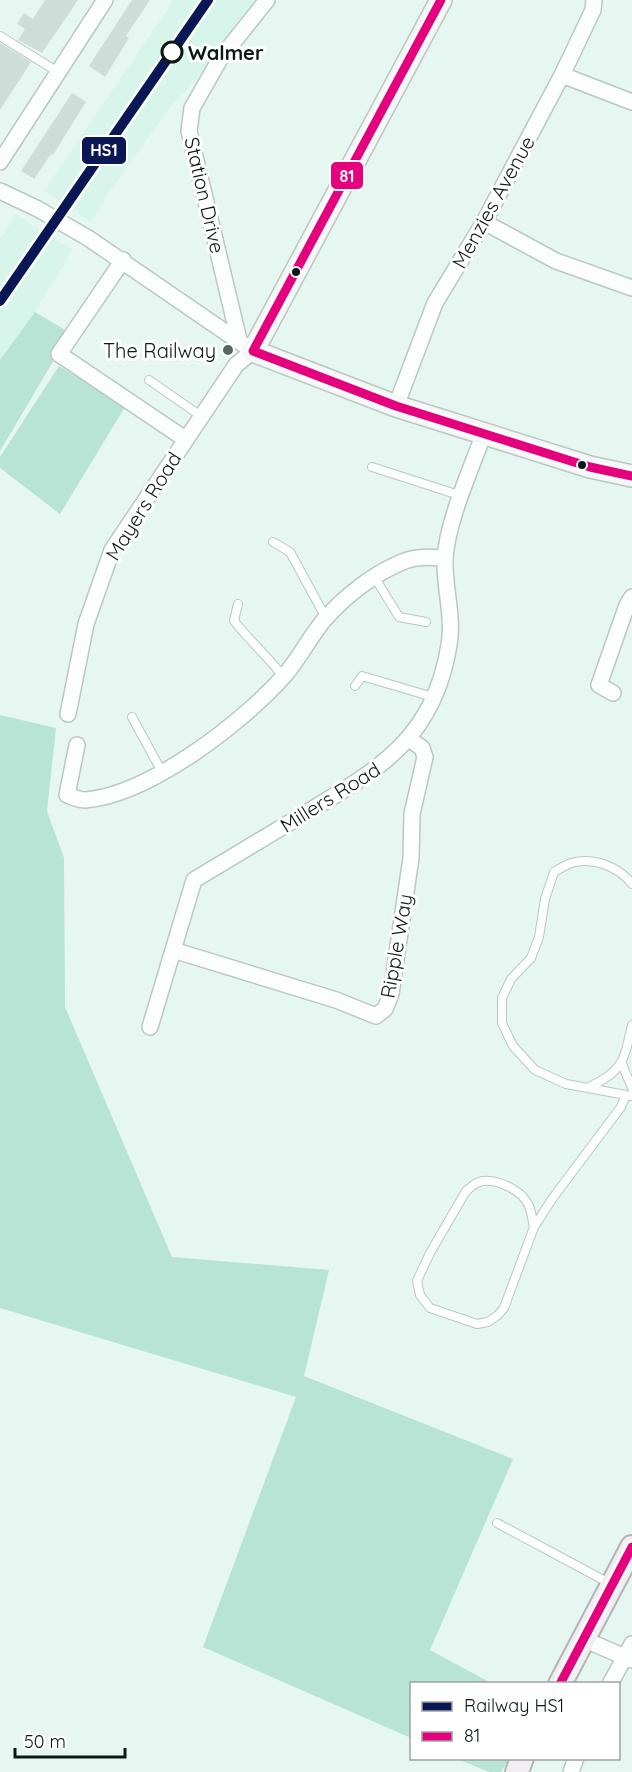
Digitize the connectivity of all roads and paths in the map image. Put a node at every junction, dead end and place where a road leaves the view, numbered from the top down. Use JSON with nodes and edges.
{"nodes":[{"id":1,"x":105,"y":0,"type":"edge"},
{"id":2,"x":267,"y":0,"type":"edge"},
{"id":3,"x":441,"y":0,"type":"edge"},
{"id":4,"x":594,"y":0,"type":"edge"},
{"id":5,"x":0,"y":36,"type":"edge"},
{"id":6,"x":58,"y":72,"type":"junction"},
{"id":7,"x":562,"y":75,"type":"junction"},
{"id":8,"x":632,"y":102,"type":"edge"},
{"id":9,"x":0,"y":162,"type":"edge"},
{"id":10,"x":0,"y":191,"type":"edge"},
{"id":11,"x":484,"y":222,"type":"junction"},
{"id":12,"x":123,"y":260,"type":"junction"},
{"id":13,"x":632,"y":288,"type":"edge"},
{"id":14,"x":246,"y":345,"type":"junction"},
{"id":15,"x":148,"y":380,"type":"dead end"},
{"id":16,"x":396,"y":406,"type":"junction"},
{"id":17,"x":201,"y":416,"type":"junction"},
{"id":18,"x":484,"y":433,"type":"junction"},
{"id":19,"x":185,"y":439,"type":"junction"},
{"id":20,"x":372,"y":467,"type":"dead end"},
{"id":21,"x":632,"y":476,"type":"edge"},
{"id":22,"x":462,"y":496,"type":"junction"},
{"id":23,"x":273,"y":542,"type":"dead end"},
{"id":24,"x":445,"y":558,"type":"junction"},
{"id":25,"x":375,"y":578,"type":"junction"},
{"id":26,"x":632,"y":597,"type":"edge"},
{"id":27,"x":238,"y":604,"type":"dead end"},
{"id":28,"x":326,"y":618,"type":"junction"},
{"id":29,"x":426,"y":622,"type":"dead end"},
{"id":30,"x":283,"y":676,"type":"junction"},
{"id":31,"x":355,"y":686,"type":"dead end"},
{"id":32,"x":613,"y":693,"type":"dead end"},
{"id":33,"x":433,"y":697,"type":"junction"},
{"id":34,"x":68,"y":714,"type":"dead end"},
{"id":35,"x":132,"y":717,"type":"dead end"},
{"id":36,"x":410,"y":738,"type":"junction"},
{"id":37,"x":77,"y":745,"type":"dead end"},
{"id":38,"x":162,"y":772,"type":"junction"},
{"id":39,"x":632,"y":884,"type":"edge"},
{"id":40,"x":173,"y":950,"type":"junction"},
{"id":41,"x":632,"y":1025,"type":"edge"},
{"id":42,"x":150,"y":1027,"type":"dead end"},
{"id":43,"x":622,"y":1064,"type":"junction"},
{"id":44,"x":588,"y":1088,"type":"junction"},
{"id":45,"x":630,"y":1093,"type":"edge"},
{"id":46,"x":534,"y":1227,"type":"junction"},
{"id":47,"x":498,"y":1523,"type":"dead end"},
{"id":48,"x":632,"y":1547,"type":"edge"},
{"id":49,"x":612,"y":1585,"type":"junction"},
{"id":50,"x":583,"y":1639,"type":"junction"},
{"id":51,"x":629,"y":1653,"type":"edge"},
{"id":52,"x":561,"y":1682,"type":"edge"},
{"id":53,"x":611,"y":1682,"type":"edge"}],
"edges":[{"from":1,"to":6,"type":"street"},
{"from":2,"to":14,"type":"street","name":"Station Drive"},
{"from":3,"to":14,"type":"street"},
{"from":4,"to":7,"type":"street","name":"Menzies Avenue"},
{"from":5,"to":6,"type":"lane"},
{"from":6,"to":9,"type":"street"},
{"from":7,"to":8,"type":"street"},
{"from":7,"to":11,"type":"street","name":"Menzies Avenue"},
{"from":10,"to":12,"type":"street"},
{"from":11,"to":13,"type":"street"},
{"from":11,"to":16,"type":"street","name":"Menzies Avenue"},
{"from":12,"to":14,"type":"street"},
{"from":12,"to":19,"type":"street","name":"Mayers Road"},
{"from":14,"to":16,"type":"street"},
{"from":14,"to":17,"type":"street","name":"Mayers Road"},
{"from":15,"to":17,"type":"lane"},
{"from":16,"to":18,"type":"street"},
{"from":17,"to":19,"type":"street","name":"Mayers Road"},
{"from":18,"to":21,"type":"street"},
{"from":18,"to":22,"type":"street","name":"Millers Road"},
{"from":19,"to":34,"type":"street","name":"Mayers Road"},
{"from":20,"to":22,"type":"lane"},
{"from":22,"to":24,"type":"street","name":"Millers Road"},
{"from":23,"to":28,"type":"lane"},
{"from":24,"to":25,"type":"street"},
{"from":24,"to":33,"type":"street","name":"Millers Road"},
{"from":25,"to":28,"type":"street"},
{"from":25,"to":29,"type":"lane"},
{"from":26,"to":32,"type":"street"},
{"from":27,"to":30,"type":"lane"},
{"from":28,"to":30,"type":"street"},
{"from":30,"to":38,"type":"street"},
{"from":31,"to":33,"type":"lane"},
{"from":33,"to":36,"type":"street","name":"Millers Road"},
{"from":35,"to":38,"type":"lane"},
{"from":36,"to":40,"type":"street","name":"Millers Road"},
{"from":36,"to":40,"type":"street","name":"Ripple Way"},
{"from":37,"to":38,"type":"street"},
{"from":39,"to":44,"type":"lane"},
{"from":40,"to":42,"type":"street","name":"Millers Road"},
{"from":41,"to":43,"type":"lane"},
{"from":43,"to":44,"type":"lane"},
{"from":43,"to":45,"type":"lane"},
{"from":44,"to":45,"type":"lane"},
{"from":45,"to":46,"type":"lane"},
{"from":46,"to":46,"type":"lane"},
{"from":47,"to":49,"type":"lane"},
{"from":48,"to":49,"type":"main road"},
{"from":49,"to":50,"type":"main road"},
{"from":50,"to":51,"type":"street"},
{"from":50,"to":52,"type":"main road"},
{"from":51,"to":53,"type":"street"}]}
